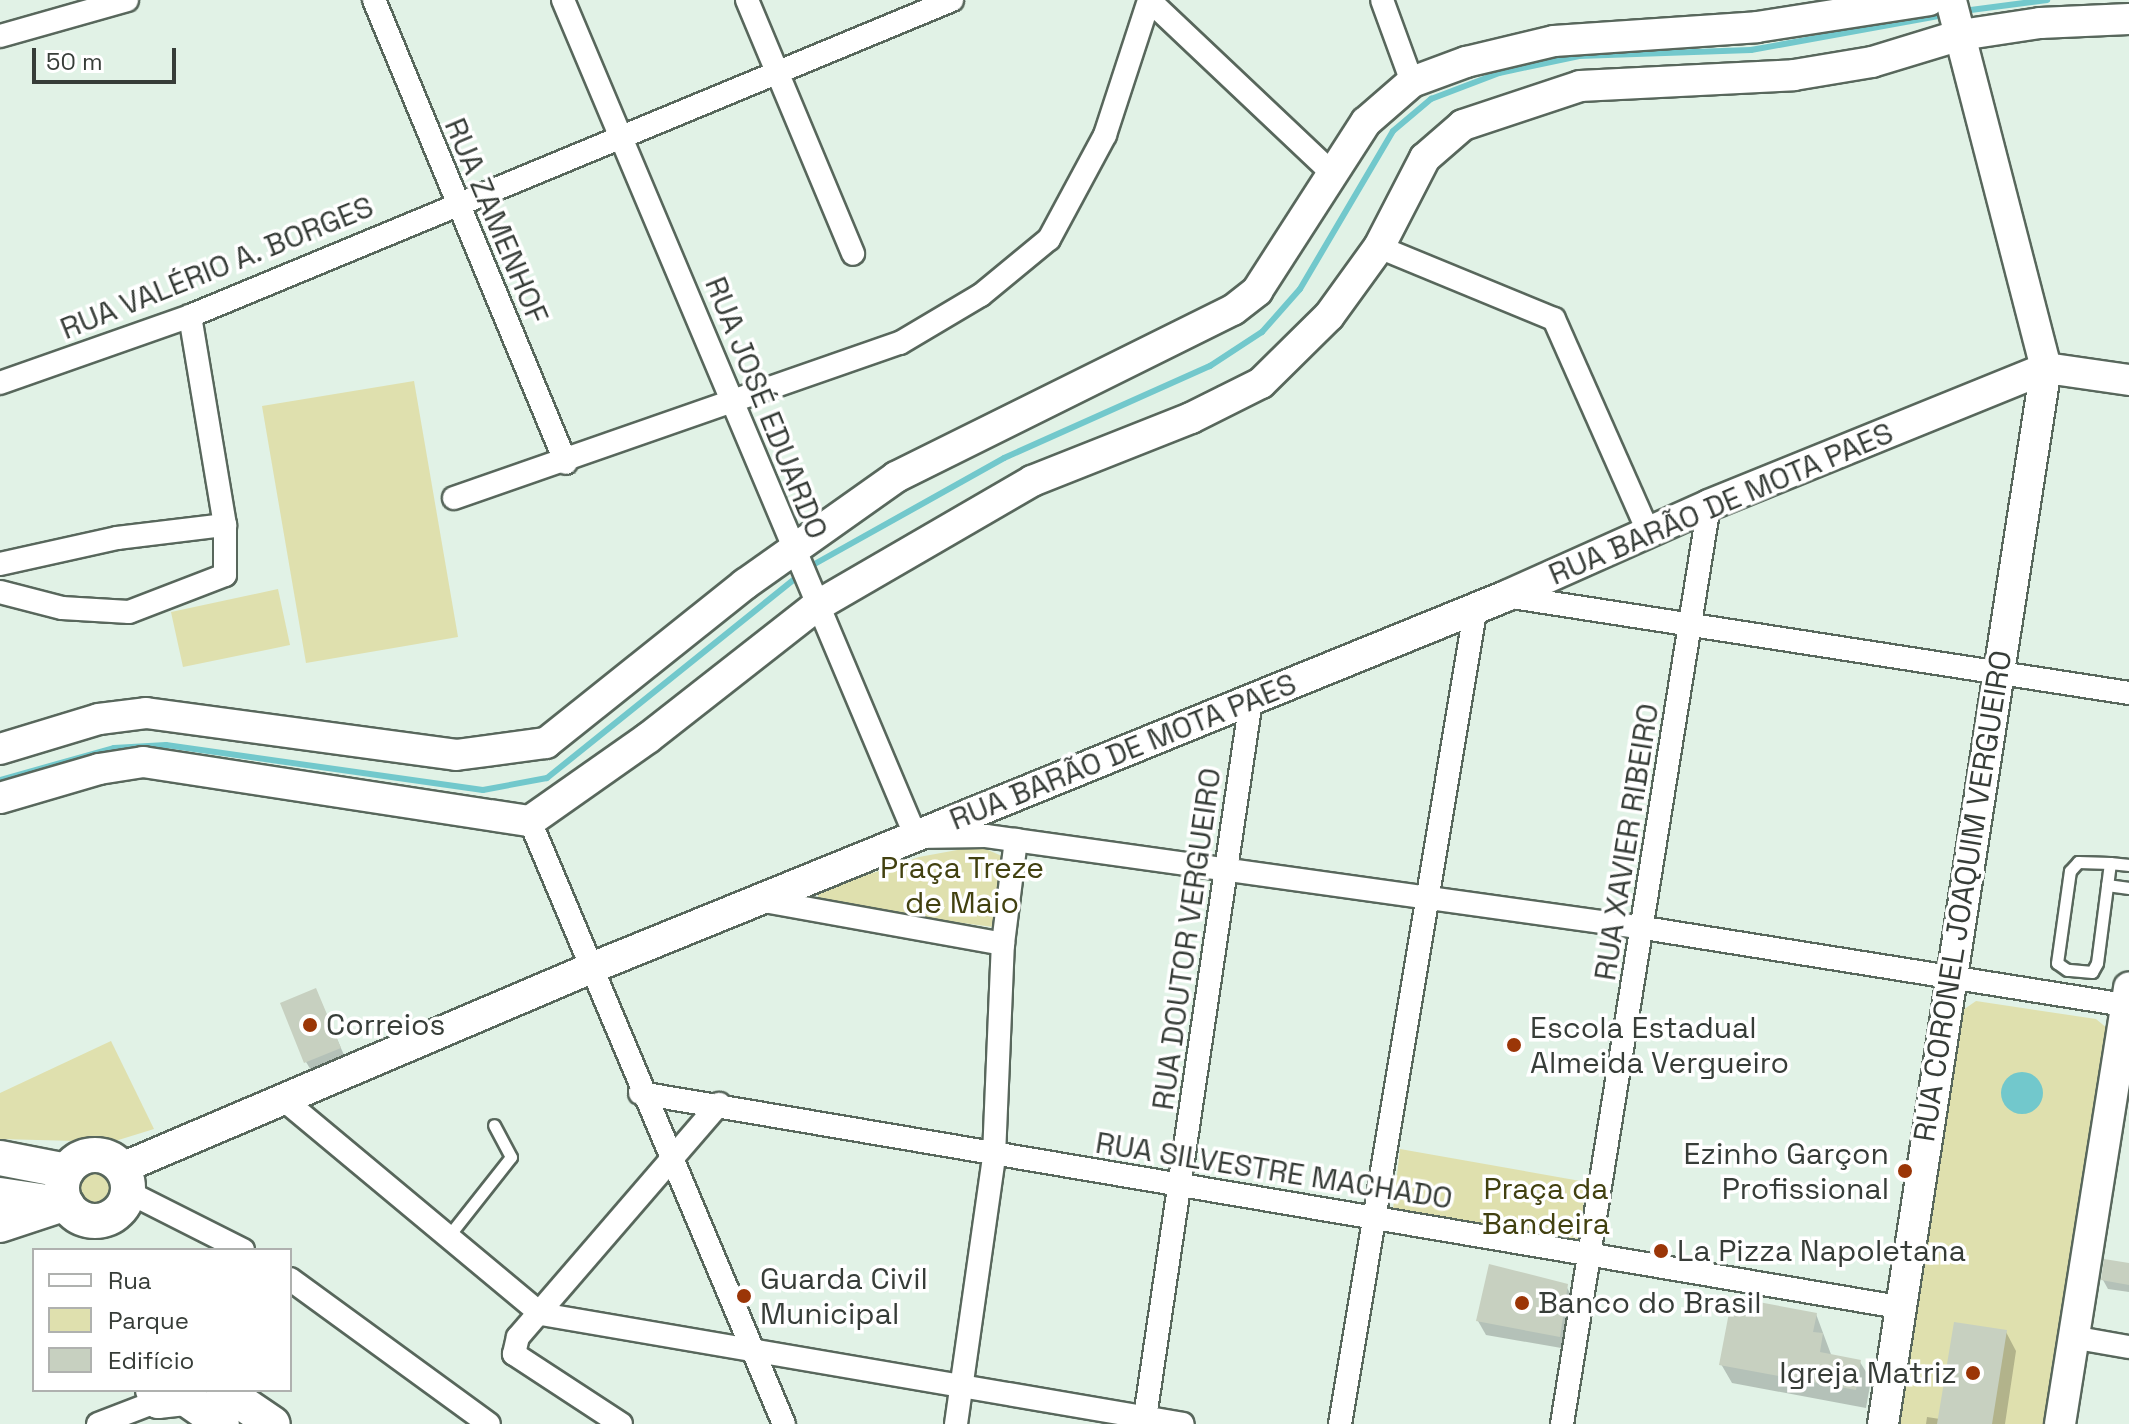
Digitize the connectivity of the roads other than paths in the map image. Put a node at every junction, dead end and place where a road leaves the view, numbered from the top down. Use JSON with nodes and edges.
{"nodes":[{"id":1,"x":127,"y":0,"type":"edge"},
{"id":2,"x":374,"y":0,"type":"edge"},
{"id":3,"x":563,"y":0,"type":"edge"},
{"id":4,"x":747,"y":0,"type":"edge"},
{"id":5,"x":952,"y":0,"type":"edge"},
{"id":6,"x":1149,"y":0,"type":"edge"},
{"id":7,"x":1382,"y":0,"type":"edge"},
{"id":8,"x":1929,"y":0,"type":"edge"},
{"id":9,"x":1951,"y":0,"type":"edge"},
{"id":10,"x":1880,"y":2,"type":"edge"},
{"id":11,"x":2129,"y":19,"type":"edge"},
{"id":12,"x":1961,"y":35,"type":"junction"},
{"id":13,"x":0,"y":36,"type":"edge"},
{"id":14,"x":780,"y":72,"type":"junction"},
{"id":15,"x":1412,"y":82,"type":"junction"},
{"id":16,"x":624,"y":138,"type":"junction"},
{"id":17,"x":1333,"y":174,"type":"junction"},
{"id":18,"x":455,"y":204,"type":"junction"},
{"id":19,"x":1379,"y":247,"type":"junction"},
{"id":20,"x":853,"y":254,"type":"dead end"},
{"id":21,"x":190,"y":316,"type":"junction"},
{"id":22,"x":2046,"y":368,"type":"junction"},
{"id":23,"x":2129,"y":380,"type":"edge"},
{"id":24,"x":0,"y":383,"type":"edge"},
{"id":25,"x":732,"y":405,"type":"junction"},
{"id":26,"x":566,"y":463,"type":"junction"},
{"id":27,"x":454,"y":498,"type":"dead end"},
{"id":28,"x":1709,"y":505,"type":"junction"},
{"id":29,"x":225,"y":525,"type":"junction"},
{"id":30,"x":1648,"y":531,"type":"junction"},
{"id":31,"x":792,"y":552,"type":"junction"},
{"id":32,"x":0,"y":564,"type":"edge"},
{"id":33,"x":0,"y":592,"type":"edge"},
{"id":34,"x":1506,"y":596,"type":"junction"},
{"id":35,"x":1476,"y":606,"type":"junction"},
{"id":36,"x":815,"y":607,"type":"junction"},
{"id":37,"x":1690,"y":624,"type":"junction"},
{"id":38,"x":1998,"y":673,"type":"junction"},
{"id":39,"x":2129,"y":693,"type":"edge"},
{"id":40,"x":1251,"y":700,"type":"junction"},
{"id":41,"x":0,"y":749,"type":"edge"},
{"id":42,"x":0,"y":798,"type":"edge"},
{"id":43,"x":530,"y":821,"type":"junction"},
{"id":44,"x":916,"y":837,"type":"junction"},
{"id":45,"x":1016,"y":840,"type":"junction"},
{"id":46,"x":2110,"y":863,"type":"junction"},
{"id":47,"x":2129,"y":865,"type":"edge"},
{"id":48,"x":1230,"y":871,"type":"junction"},
{"id":49,"x":2107,"y":885,"type":"junction"},
{"id":50,"x":2129,"y":888,"type":"edge"},
{"id":51,"x":1430,"y":899,"type":"junction"},
{"id":52,"x":765,"y":901,"type":"junction"},
{"id":53,"x":1644,"y":928,"type":"junction"},
{"id":54,"x":1003,"y":944,"type":"junction"},
{"id":55,"x":589,"y":969,"type":"junction"},
{"id":56,"x":1948,"y":977,"type":"junction"},
{"id":57,"x":2128,"y":1000,"type":"edge"},
{"id":58,"x":640,"y":1093,"type":"junction"},
{"id":59,"x":283,"y":1099,"type":"junction"},
{"id":60,"x":719,"y":1104,"type":"junction"},
{"id":61,"x":494,"y":1125,"type":"dead end"},
{"id":62,"x":994,"y":1156,"type":"junction"},
{"id":63,"x":0,"y":1158,"type":"edge"},
{"id":64,"x":672,"y":1160,"type":"junction"},
{"id":65,"x":67,"y":1171,"type":"junction"},
{"id":66,"x":125,"y":1180,"type":"junction"},
{"id":67,"x":1180,"y":1188,"type":"junction"},
{"id":68,"x":0,"y":1195,"type":"edge"},
{"id":69,"x":74,"y":1211,"type":"junction"},
{"id":70,"x":1377,"y":1217,"type":"junction"},
{"id":71,"x":0,"y":1227,"type":"edge"},
{"id":72,"x":447,"y":1239,"type":"junction"},
{"id":73,"x":92,"y":1248,"type":"edge"},
{"id":74,"x":240,"y":1248,"type":"edge"},
{"id":75,"x":1593,"y":1253,"type":"junction"},
{"id":76,"x":292,"y":1280,"type":"edge"},
{"id":77,"x":1899,"y":1307,"type":"junction"},
{"id":78,"x":541,"y":1314,"type":"junction"},
{"id":79,"x":2072,"y":1337,"type":"junction"},
{"id":80,"x":2129,"y":1347,"type":"edge"},
{"id":81,"x":756,"y":1354,"type":"junction"},
{"id":82,"x":961,"y":1388,"type":"junction"},
{"id":83,"x":226,"y":1392,"type":"edge"},
{"id":84,"x":159,"y":1405,"type":"edge"},
{"id":85,"x":1144,"y":1421,"type":"edge"},
{"id":86,"x":98,"y":1424,"type":"edge"},
{"id":87,"x":222,"y":1424,"type":"edge"},
{"id":88,"x":273,"y":1424,"type":"edge"},
{"id":89,"x":489,"y":1424,"type":"edge"},
{"id":90,"x":621,"y":1424,"type":"edge"},
{"id":91,"x":784,"y":1424,"type":"edge"},
{"id":92,"x":956,"y":1424,"type":"edge"},
{"id":93,"x":1183,"y":1424,"type":"edge"},
{"id":94,"x":1340,"y":1424,"type":"edge"},
{"id":95,"x":1562,"y":1424,"type":"edge"},
{"id":96,"x":1883,"y":1424,"type":"edge"},
{"id":97,"x":2060,"y":1424,"type":"edge"}],
"edges":[{"from":1,"to":13,"type":"street"},
{"from":2,"to":18,"type":"street","name":"RUA ZAMENHOF"},
{"from":3,"to":16,"type":"street","name":"RUA JOSÉ EDUARDO"},
{"from":4,"to":14,"type":"street"},
{"from":5,"to":14,"type":"street","name":"RUA VALÉRIO A. BORGES"},
{"from":6,"to":17,"type":"street"},
{"from":6,"to":25,"type":"street"},
{"from":7,"to":15,"type":"street"},
{"from":8,"to":10,"type":"main road"},
{"from":9,"to":12,"type":"main road"},
{"from":10,"to":15,"type":"main road"},
{"from":11,"to":12,"type":"main road"},
{"from":12,"to":19,"type":"main road"},
{"from":12,"to":22,"type":"main road"},
{"from":14,"to":16,"type":"street","name":"RUA VALÉRIO A. BORGES"},
{"from":14,"to":20,"type":"street"},
{"from":15,"to":17,"type":"main road"},
{"from":16,"to":18,"type":"street","name":"RUA VALÉRIO A. BORGES"},
{"from":16,"to":25,"type":"street","name":"RUA JOSÉ EDUARDO"},
{"from":17,"to":31,"type":"main road"},
{"from":18,"to":21,"type":"street","name":"RUA VALÉRIO A. BORGES"},
{"from":18,"to":26,"type":"street","name":"RUA ZAMENHOF"},
{"from":19,"to":30,"type":"street"},
{"from":19,"to":36,"type":"main road"},
{"from":21,"to":24,"type":"street","name":"RUA VALÉRIO A. BORGES"},
{"from":21,"to":29,"type":"street"},
{"from":22,"to":23,"type":"main road"},
{"from":22,"to":28,"type":"main road","name":"RUA BARÃO DE MOTA PAES"},
{"from":22,"to":38,"type":"main road","name":"RUA CORONEL JOAQUIM VERGUEIRO"},
{"from":25,"to":26,"type":"street"},
{"from":25,"to":31,"type":"street","name":"RUA JOSÉ EDUARDO"},
{"from":26,"to":27,"type":"street"},
{"from":28,"to":30,"type":"main road","name":"RUA BARÃO DE MOTA PAES"},
{"from":28,"to":37,"type":"street","name":"RUA XAVIER RIBEIRO"},
{"from":29,"to":32,"type":"street"},
{"from":29,"to":33,"type":"street"},
{"from":30,"to":34,"type":"main road","name":"RUA BARÃO DE MOTA PAES"},
{"from":31,"to":36,"type":"street","name":"RUA JOSÉ EDUARDO"},
{"from":31,"to":41,"type":"main road"},
{"from":34,"to":35,"type":"main road","name":"RUA BARÃO DE MOTA PAES"},
{"from":34,"to":37,"type":"street"},
{"from":35,"to":40,"type":"main road","name":"RUA BARÃO DE MOTA PAES"},
{"from":35,"to":51,"type":"street"},
{"from":36,"to":43,"type":"main road"},
{"from":36,"to":44,"type":"street","name":"RUA JOSÉ EDUARDO"},
{"from":37,"to":38,"type":"street"},
{"from":37,"to":53,"type":"street","name":"RUA XAVIER RIBEIRO"},
{"from":38,"to":39,"type":"street"},
{"from":38,"to":56,"type":"main road","name":"RUA CORONEL JOAQUIM VERGUEIRO"},
{"from":40,"to":44,"type":"main road","name":"RUA BARÃO DE MOTA PAES"},
{"from":40,"to":48,"type":"street","name":"RUA DOUTOR VERGUEIRO"},
{"from":42,"to":43,"type":"main road"},
{"from":43,"to":55,"type":"street"},
{"from":44,"to":45,"type":"street"},
{"from":44,"to":52,"type":"main road","name":"RUA BARÃO DE MOTA PAES"},
{"from":45,"to":48,"type":"street"},
{"from":45,"to":54,"type":"street"},
{"from":46,"to":47,"type":"lane"},
{"from":46,"to":49,"type":"lane"},
{"from":46,"to":49,"type":"lane"},
{"from":48,"to":51,"type":"street"},
{"from":48,"to":67,"type":"street","name":"RUA DOUTOR VERGUEIRO"},
{"from":49,"to":50,"type":"lane"},
{"from":51,"to":53,"type":"street"},
{"from":51,"to":70,"type":"street"},
{"from":52,"to":54,"type":"street"},
{"from":52,"to":55,"type":"main road","name":"RUA BARÃO DE MOTA PAES"},
{"from":53,"to":56,"type":"street"},
{"from":53,"to":75,"type":"street","name":"RUA XAVIER RIBEIRO"},
{"from":54,"to":62,"type":"street"},
{"from":55,"to":58,"type":"street"},
{"from":55,"to":59,"type":"main road","name":"RUA BARÃO DE MOTA PAES"},
{"from":56,"to":57,"type":"street"},
{"from":56,"to":77,"type":"main road","name":"RUA CORONEL JOAQUIM VERGUEIRO"},
{"from":57,"to":79,"type":"main road"},
{"from":58,"to":60,"type":"street","name":"RUA SILVESTRE MACHADO"},
{"from":58,"to":64,"type":"street"},
{"from":59,"to":66,"type":"main road","name":"RUA BARÃO DE MOTA PAES"},
{"from":59,"to":72,"type":"street"},
{"from":60,"to":62,"type":"street","name":"RUA SILVESTRE MACHADO"},
{"from":60,"to":64,"type":"street"},
{"from":61,"to":72,"type":"lane"},
{"from":62,"to":67,"type":"street","name":"RUA SILVESTRE MACHADO"},
{"from":62,"to":82,"type":"street"},
{"from":63,"to":65,"type":"main road"},
{"from":64,"to":78,"type":"street"},
{"from":64,"to":81,"type":"street"},
{"from":65,"to":66,"type":"main road"},
{"from":65,"to":69,"type":"main road"},
{"from":66,"to":69,"type":"main road"},
{"from":66,"to":74,"type":"street"},
{"from":67,"to":70,"type":"street","name":"RUA SILVESTRE MACHADO"},
{"from":67,"to":85,"type":"street","name":"RUA DOUTOR VERGUEIRO"},
{"from":68,"to":69,"type":"main road"},
{"from":69,"to":71,"type":"main road"},
{"from":69,"to":73,"type":"main road"},
{"from":70,"to":75,"type":"street","name":"RUA SILVESTRE MACHADO"},
{"from":70,"to":94,"type":"street"},
{"from":72,"to":78,"type":"street"},
{"from":75,"to":77,"type":"street","name":"RUA SILVESTRE MACHADO"},
{"from":75,"to":95,"type":"street","name":"RUA XAVIER RIBEIRO"},
{"from":76,"to":89,"type":"street"},
{"from":77,"to":96,"type":"main road","name":"RUA CORONEL JOAQUIM VERGUEIRO"},
{"from":78,"to":81,"type":"street"},
{"from":78,"to":90,"type":"street"},
{"from":79,"to":80,"type":"street"},
{"from":79,"to":97,"type":"main road"},
{"from":81,"to":82,"type":"street"},
{"from":81,"to":91,"type":"street"},
{"from":82,"to":85,"type":"street"},
{"from":82,"to":92,"type":"street"},
{"from":83,"to":88,"type":"main road"},
{"from":84,"to":86,"type":"street"},
{"from":84,"to":87,"type":"main road"},
{"from":85,"to":93,"type":"street"}]}
